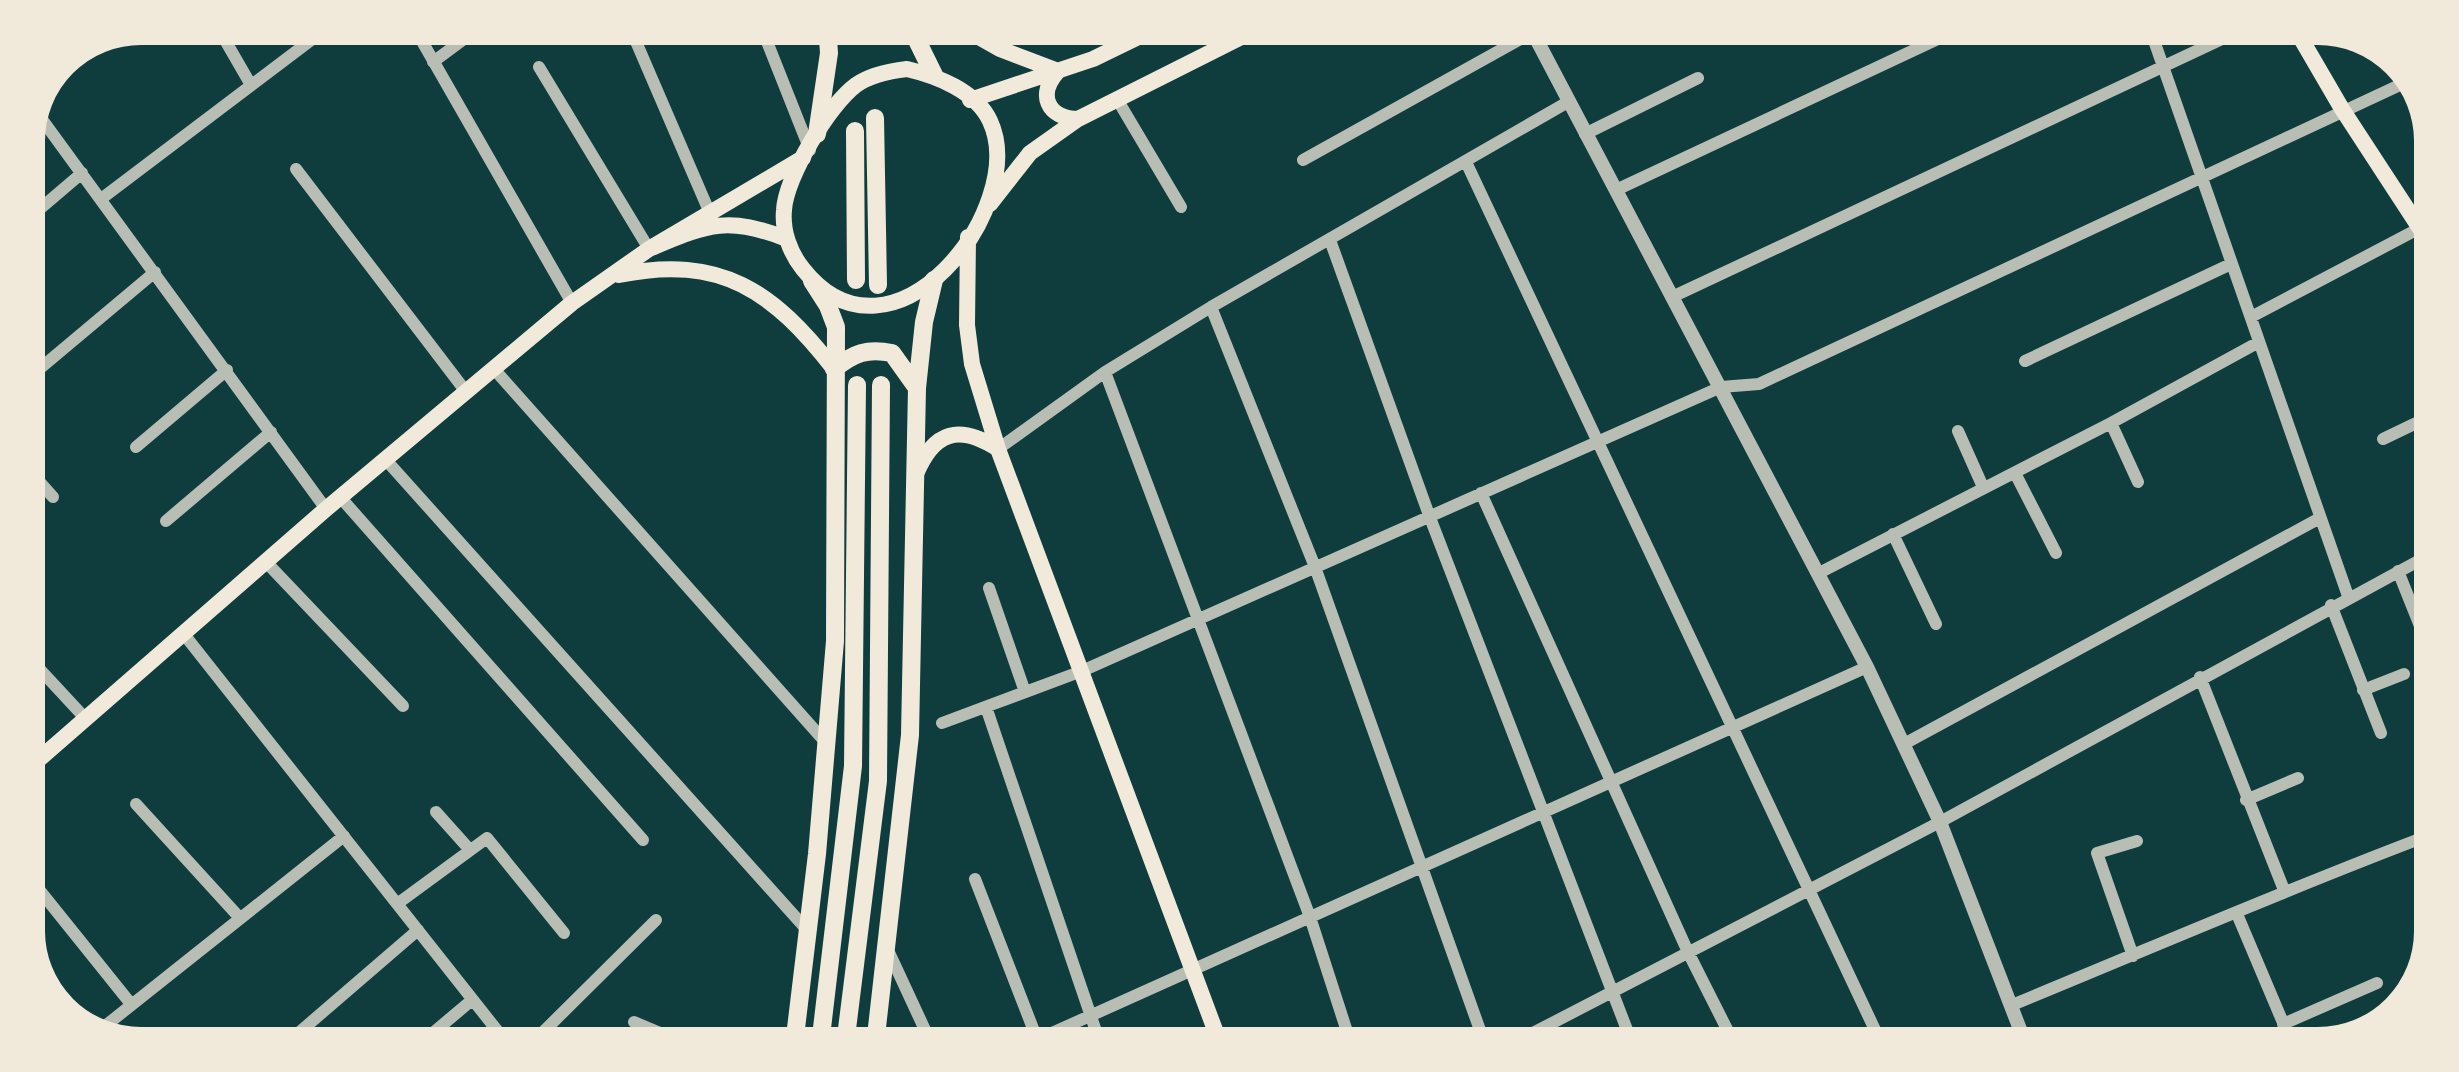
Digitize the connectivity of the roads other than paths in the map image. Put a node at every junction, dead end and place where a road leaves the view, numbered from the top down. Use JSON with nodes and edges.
{"nodes":[{"id":1,"x":226,"y":42,"type":"edge"},
{"id":2,"x":308,"y":42,"type":"edge"},
{"id":3,"x":422,"y":42,"type":"edge"},
{"id":4,"x":460,"y":42,"type":"edge"},
{"id":5,"x":636,"y":42,"type":"edge"},
{"id":6,"x":767,"y":42,"type":"edge"},
{"id":7,"x":828,"y":42,"type":"edge"},
{"id":8,"x":918,"y":42,"type":"edge"},
{"id":9,"x":986,"y":42,"type":"edge"},
{"id":10,"x":1124,"y":42,"type":"edge"},
{"id":11,"x":1231,"y":42,"type":"edge"},
{"id":12,"x":1508,"y":42,"type":"edge"},
{"id":13,"x":1538,"y":42,"type":"edge"},
{"id":14,"x":1931,"y":42,"type":"edge"},
{"id":15,"x":2154,"y":42,"type":"edge"},
{"id":16,"x":2217,"y":42,"type":"edge"},
{"id":17,"x":2303,"y":42,"type":"edge"},
{"id":18,"x":433,"y":62,"type":"junction"},
{"id":19,"x":539,"y":67,"type":"dead end"},
{"id":20,"x":2163,"y":68,"type":"junction"},
{"id":21,"x":1058,"y":71,"type":"junction"},
{"id":22,"x":934,"y":75,"type":"junction"},
{"id":23,"x":1698,"y":78,"type":"dead end"},
{"id":24,"x":2399,"y":84,"type":"edge"},
{"id":25,"x":250,"y":85,"type":"junction"},
{"id":26,"x":1117,"y":99,"type":"junction"},
{"id":27,"x":970,"y":100,"type":"junction"},
{"id":28,"x":1568,"y":102,"type":"junction"},
{"id":29,"x":2342,"y":109,"type":"junction"},
{"id":30,"x":875,"y":118,"type":"dead end"},
{"id":31,"x":1078,"y":119,"type":"junction"},
{"id":32,"x":44,"y":122,"type":"edge"},
{"id":33,"x":854,"y":131,"type":"dead end"},
{"id":34,"x":1585,"y":134,"type":"junction"},
{"id":35,"x":810,"y":147,"type":"junction"},
{"id":36,"x":1303,"y":160,"type":"dead end"},
{"id":37,"x":1466,"y":162,"type":"junction"},
{"id":38,"x":296,"y":169,"type":"dead end"},
{"id":39,"x":82,"y":173,"type":"junction"},
{"id":40,"x":2200,"y":176,"type":"junction"},
{"id":41,"x":1616,"y":190,"type":"junction"},
{"id":42,"x":101,"y":199,"type":"junction"},
{"id":43,"x":42,"y":207,"type":"edge"},
{"id":44,"x":1181,"y":207,"type":"dead end"},
{"id":45,"x":709,"y":211,"type":"junction"},
{"id":46,"x":978,"y":218,"type":"junction"},
{"id":47,"x":2417,"y":224,"type":"edge"},
{"id":48,"x":2417,"y":228,"type":"edge"},
{"id":49,"x":968,"y":237,"type":"junction"},
{"id":50,"x":787,"y":239,"type":"junction"},
{"id":51,"x":1330,"y":240,"type":"junction"},
{"id":52,"x":649,"y":248,"type":"junction"},
{"id":53,"x":2231,"y":264,"type":"junction"},
{"id":54,"x":155,"y":272,"type":"junction"},
{"id":55,"x":606,"y":277,"type":"junction"},
{"id":56,"x":856,"y":280,"type":"dead end"},
{"id":57,"x":934,"y":280,"type":"junction"},
{"id":58,"x":812,"y":281,"type":"junction"},
{"id":59,"x":878,"y":285,"type":"dead end"},
{"id":60,"x":1672,"y":297,"type":"junction"},
{"id":61,"x":572,"y":303,"type":"junction"},
{"id":62,"x":1211,"y":307,"type":"junction"},
{"id":63,"x":2251,"y":316,"type":"junction"},
{"id":64,"x":2259,"y":342,"type":"junction"},
{"id":65,"x":2026,"y":361,"type":"dead end"},
{"id":66,"x":42,"y":367,"type":"edge"},
{"id":67,"x":494,"y":369,"type":"junction"},
{"id":68,"x":834,"y":369,"type":"junction"},
{"id":69,"x":226,"y":370,"type":"junction"},
{"id":70,"x":1105,"y":372,"type":"junction"},
{"id":71,"x":857,"y":385,"type":"dead end"},
{"id":72,"x":881,"y":385,"type":"dead end"},
{"id":73,"x":1720,"y":387,"type":"junction"},
{"id":74,"x":917,"y":388,"type":"junction"},
{"id":75,"x":467,"y":393,"type":"junction"},
{"id":76,"x":2111,"y":423,"type":"junction"},
{"id":77,"x":2417,"y":423,"type":"edge"},
{"id":78,"x":1958,"y":431,"type":"dead end"},
{"id":79,"x":271,"y":432,"type":"junction"},
{"id":80,"x":2383,"y":440,"type":"dead end"},
{"id":81,"x":1596,"y":441,"type":"junction"},
{"id":82,"x":136,"y":447,"type":"dead end"},
{"id":83,"x":998,"y":449,"type":"junction"},
{"id":84,"x":386,"y":460,"type":"junction"},
{"id":85,"x":2015,"y":473,"type":"junction"},
{"id":86,"x":916,"y":475,"type":"junction"},
{"id":87,"x":2138,"y":482,"type":"dead end"},
{"id":88,"x":42,"y":485,"type":"edge"},
{"id":89,"x":1983,"y":487,"type":"junction"},
{"id":90,"x":1481,"y":493,"type":"junction"},
{"id":91,"x":52,"y":497,"type":"dead end"},
{"id":92,"x":341,"y":497,"type":"junction"},
{"id":93,"x":326,"y":509,"type":"junction"},
{"id":94,"x":1430,"y":515,"type":"junction"},
{"id":95,"x":2320,"y":518,"type":"junction"},
{"id":96,"x":166,"y":521,"type":"dead end"},
{"id":97,"x":1893,"y":533,"type":"junction"},
{"id":98,"x":2056,"y":553,"type":"dead end"},
{"id":99,"x":2417,"y":561,"type":"edge"},
{"id":100,"x":266,"y":562,"type":"junction"},
{"id":101,"x":1315,"y":567,"type":"junction"},
{"id":102,"x":2398,"y":571,"type":"junction"},
{"id":103,"x":1820,"y":573,"type":"junction"},
{"id":104,"x":989,"y":588,"type":"dead end"},
{"id":105,"x":2348,"y":596,"type":"junction"},
{"id":106,"x":2331,"y":605,"type":"junction"},
{"id":107,"x":2417,"y":618,"type":"edge"},
{"id":108,"x":1199,"y":620,"type":"junction"},
{"id":109,"x":1936,"y":624,"type":"dead end"},
{"id":110,"x":183,"y":633,"type":"junction"},
{"id":111,"x":1867,"y":667,"type":"junction"},
{"id":112,"x":1082,"y":671,"type":"junction"},
{"id":113,"x":42,"y":672,"type":"edge"},
{"id":114,"x":2404,"y":674,"type":"dead end"},
{"id":115,"x":2200,"y":677,"type":"junction"},
{"id":116,"x":2363,"y":690,"type":"junction"},
{"id":117,"x":1025,"y":692,"type":"junction"},
{"id":118,"x":403,"y":706,"type":"dead end"},
{"id":119,"x":986,"y":707,"type":"junction"},
{"id":120,"x":85,"y":718,"type":"junction"},
{"id":121,"x":942,"y":723,"type":"dead end"},
{"id":122,"x":1731,"y":728,"type":"junction"},
{"id":123,"x":2381,"y":733,"type":"dead end"},
{"id":124,"x":1904,"y":744,"type":"junction"},
{"id":125,"x":828,"y":745,"type":"junction"},
{"id":126,"x":42,"y":756,"type":"edge"},
{"id":127,"x":2298,"y":778,"type":"dead end"},
{"id":128,"x":1613,"y":780,"type":"junction"},
{"id":129,"x":2246,"y":800,"type":"junction"},
{"id":130,"x":136,"y":803,"type":"dead end"},
{"id":131,"x":436,"y":812,"type":"dead end"},
{"id":132,"x":1543,"y":812,"type":"junction"},
{"id":133,"x":1940,"y":822,"type":"junction"},
{"id":134,"x":344,"y":836,"type":"junction"},
{"id":135,"x":643,"y":840,"type":"dead end"},
{"id":136,"x":2417,"y":840,"type":"edge"},
{"id":137,"x":2137,"y":842,"type":"dead end"},
{"id":138,"x":470,"y":850,"type":"junction"},
{"id":139,"x":1423,"y":866,"type":"junction"},
{"id":140,"x":975,"y":879,"type":"dead end"},
{"id":141,"x":2284,"y":890,"type":"junction"},
{"id":142,"x":1807,"y":891,"type":"junction"},
{"id":143,"x":42,"y":893,"type":"edge"},
{"id":144,"x":397,"y":904,"type":"junction"},
{"id":145,"x":2237,"y":914,"type":"junction"},
{"id":146,"x":239,"y":917,"type":"junction"},
{"id":147,"x":1310,"y":917,"type":"junction"},
{"id":148,"x":656,"y":920,"type":"dead end"},
{"id":149,"x":418,"y":930,"type":"junction"},
{"id":150,"x":808,"y":931,"type":"junction"},
{"id":151,"x":564,"y":933,"type":"dead end"},
{"id":152,"x":886,"y":949,"type":"junction"},
{"id":153,"x":1688,"y":952,"type":"junction"},
{"id":154,"x":2133,"y":956,"type":"junction"},
{"id":155,"x":1193,"y":969,"type":"junction"},
{"id":156,"x":2377,"y":983,"type":"dead end"},
{"id":157,"x":1612,"y":992,"type":"junction"},
{"id":158,"x":472,"y":1000,"type":"junction"},
{"id":159,"x":131,"y":1004,"type":"junction"},
{"id":160,"x":2012,"y":1005,"type":"junction"},
{"id":161,"x":1089,"y":1016,"type":"junction"},
{"id":162,"x":634,"y":1022,"type":"dead end"},
{"id":163,"x":108,"y":1023,"type":"edge"},
{"id":164,"x":2283,"y":1024,"type":"junction"},
{"id":165,"x":302,"y":1030,"type":"edge"},
{"id":166,"x":436,"y":1030,"type":"edge"},
{"id":167,"x":496,"y":1030,"type":"edge"},
{"id":168,"x":545,"y":1030,"type":"edge"},
{"id":169,"x":653,"y":1030,"type":"edge"},
{"id":170,"x":796,"y":1030,"type":"edge"},
{"id":171,"x":822,"y":1030,"type":"edge"},
{"id":172,"x":847,"y":1030,"type":"edge"},
{"id":173,"x":877,"y":1030,"type":"edge"},
{"id":174,"x":925,"y":1030,"type":"edge"},
{"id":175,"x":1028,"y":1030,"type":"edge"},
{"id":176,"x":1061,"y":1030,"type":"edge"},
{"id":177,"x":1095,"y":1030,"type":"edge"},
{"id":178,"x":1215,"y":1030,"type":"edge"},
{"id":179,"x":1347,"y":1030,"type":"edge"},
{"id":180,"x":1480,"y":1030,"type":"edge"},
{"id":181,"x":1539,"y":1030,"type":"edge"},
{"id":182,"x":1627,"y":1030,"type":"edge"},
{"id":183,"x":1728,"y":1030,"type":"edge"},
{"id":184,"x":1875,"y":1030,"type":"edge"},
{"id":185,"x":2021,"y":1030,"type":"edge"},
{"id":186,"x":2286,"y":1030,"type":"edge"}],
"edges":[{"from":1,"to":25,"type":"street"},
{"from":2,"to":25,"type":"street"},
{"from":3,"to":18,"type":"street"},
{"from":4,"to":18,"type":"street"},
{"from":5,"to":45,"type":"street"},
{"from":6,"to":35,"type":"street"},
{"from":7,"to":35,"type":"main road"},
{"from":8,"to":22,"type":"main road"},
{"from":9,"to":21,"type":"main road"},
{"from":10,"to":21,"type":"main road"},
{"from":11,"to":26,"type":"main road"},
{"from":12,"to":36,"type":"street"},
{"from":13,"to":28,"type":"street"},
{"from":14,"to":41,"type":"street"},
{"from":15,"to":20,"type":"street"},
{"from":16,"to":20,"type":"street"},
{"from":17,"to":29,"type":"main road"},
{"from":18,"to":61,"type":"street"},
{"from":19,"to":52,"type":"street"},
{"from":20,"to":40,"type":"street"},
{"from":20,"to":60,"type":"street"},
{"from":21,"to":27,"type":"main road"},
{"from":21,"to":31,"type":"main road"},
{"from":22,"to":27,"type":"main road"},
{"from":22,"to":35,"type":"main road"},
{"from":23,"to":34,"type":"street"},
{"from":24,"to":29,"type":"street"},
{"from":25,"to":42,"type":"street"},
{"from":26,"to":31,"type":"main road"},
{"from":26,"to":44,"type":"street"},
{"from":27,"to":46,"type":"main road"},
{"from":28,"to":34,"type":"street"},
{"from":28,"to":37,"type":"street"},
{"from":29,"to":40,"type":"street"},
{"from":29,"to":47,"type":"main road"},
{"from":30,"to":59,"type":"main road"},
{"from":31,"to":46,"type":"main road"},
{"from":32,"to":39,"type":"street"},
{"from":33,"to":56,"type":"main road"},
{"from":34,"to":41,"type":"street"},
{"from":35,"to":45,"type":"main road"},
{"from":35,"to":50,"type":"main road"},
{"from":37,"to":51,"type":"street"},
{"from":37,"to":81,"type":"street"},
{"from":38,"to":75,"type":"street"},
{"from":39,"to":42,"type":"street"},
{"from":39,"to":43,"type":"street"},
{"from":40,"to":53,"type":"street"},
{"from":40,"to":73,"type":"street"},
{"from":41,"to":60,"type":"street"},
{"from":42,"to":54,"type":"street"},
{"from":45,"to":52,"type":"main road"},
{"from":46,"to":49,"type":"main road"},
{"from":48,"to":63,"type":"street"},
{"from":49,"to":57,"type":"main road"},
{"from":49,"to":83,"type":"main road"},
{"from":50,"to":52,"type":"main road"},
{"from":50,"to":58,"type":"main road"},
{"from":51,"to":62,"type":"street"},
{"from":51,"to":94,"type":"street"},
{"from":52,"to":55,"type":"main road"},
{"from":53,"to":63,"type":"street"},
{"from":53,"to":65,"type":"street"},
{"from":54,"to":66,"type":"street"},
{"from":54,"to":69,"type":"street"},
{"from":55,"to":61,"type":"main road"},
{"from":55,"to":68,"type":"main road"},
{"from":57,"to":58,"type":"main road"},
{"from":57,"to":74,"type":"main road"},
{"from":58,"to":68,"type":"main road"},
{"from":60,"to":73,"type":"street"},
{"from":61,"to":67,"type":"main road"},
{"from":62,"to":70,"type":"street"},
{"from":62,"to":101,"type":"street"},
{"from":63,"to":64,"type":"street"},
{"from":64,"to":76,"type":"street"},
{"from":64,"to":95,"type":"street"},
{"from":67,"to":75,"type":"main road"},
{"from":67,"to":125,"type":"street"},
{"from":68,"to":74,"type":"main road"},
{"from":68,"to":125,"type":"main road"},
{"from":69,"to":79,"type":"street"},
{"from":69,"to":82,"type":"street"},
{"from":70,"to":83,"type":"street"},
{"from":70,"to":108,"type":"street"},
{"from":71,"to":171,"type":"main road"},
{"from":72,"to":172,"type":"main road"},
{"from":73,"to":81,"type":"street"},
{"from":73,"to":103,"type":"street"},
{"from":74,"to":86,"type":"main road"},
{"from":75,"to":84,"type":"main road"},
{"from":76,"to":85,"type":"street"},
{"from":76,"to":87,"type":"street"},
{"from":77,"to":80,"type":"street"},
{"from":78,"to":89,"type":"street"},
{"from":79,"to":93,"type":"street"},
{"from":79,"to":96,"type":"street"},
{"from":81,"to":90,"type":"street"},
{"from":81,"to":122,"type":"street"},
{"from":83,"to":86,"type":"main road"},
{"from":83,"to":112,"type":"main road"},
{"from":84,"to":92,"type":"main road"},
{"from":84,"to":150,"type":"street"},
{"from":85,"to":89,"type":"street"},
{"from":85,"to":98,"type":"street"},
{"from":86,"to":152,"type":"main road"},
{"from":88,"to":91,"type":"street"},
{"from":89,"to":97,"type":"street"},
{"from":90,"to":94,"type":"street"},
{"from":90,"to":128,"type":"street"},
{"from":92,"to":93,"type":"main road"},
{"from":92,"to":135,"type":"street"},
{"from":93,"to":100,"type":"main road"},
{"from":94,"to":101,"type":"street"},
{"from":94,"to":132,"type":"street"},
{"from":95,"to":105,"type":"street"},
{"from":95,"to":124,"type":"street"},
{"from":97,"to":103,"type":"street"},
{"from":97,"to":109,"type":"street"},
{"from":99,"to":102,"type":"street"},
{"from":100,"to":110,"type":"main road"},
{"from":100,"to":118,"type":"street"},
{"from":101,"to":108,"type":"street"},
{"from":101,"to":139,"type":"street"},
{"from":102,"to":105,"type":"street"},
{"from":102,"to":107,"type":"street"},
{"from":103,"to":111,"type":"street"},
{"from":104,"to":117,"type":"street"},
{"from":105,"to":106,"type":"street"},
{"from":106,"to":115,"type":"street"},
{"from":106,"to":116,"type":"street"},
{"from":108,"to":112,"type":"street"},
{"from":108,"to":147,"type":"street"},
{"from":110,"to":120,"type":"main road"},
{"from":110,"to":134,"type":"street"},
{"from":111,"to":122,"type":"street"},
{"from":111,"to":124,"type":"street"},
{"from":112,"to":117,"type":"street"},
{"from":112,"to":155,"type":"main road"},
{"from":113,"to":120,"type":"street"},
{"from":114,"to":116,"type":"street"},
{"from":115,"to":129,"type":"street"},
{"from":115,"to":133,"type":"street"},
{"from":116,"to":123,"type":"street"},
{"from":117,"to":119,"type":"street"},
{"from":119,"to":121,"type":"street"},
{"from":119,"to":161,"type":"street"},
{"from":120,"to":126,"type":"main road"},
{"from":122,"to":128,"type":"street"},
{"from":122,"to":142,"type":"street"},
{"from":124,"to":133,"type":"street"},
{"from":125,"to":150,"type":"main road"},
{"from":127,"to":129,"type":"street"},
{"from":128,"to":132,"type":"street"},
{"from":128,"to":153,"type":"street"},
{"from":129,"to":141,"type":"street"},
{"from":130,"to":146,"type":"street"},
{"from":131,"to":138,"type":"street"},
{"from":132,"to":139,"type":"street"},
{"from":132,"to":157,"type":"street"},
{"from":133,"to":142,"type":"street"},
{"from":133,"to":160,"type":"street"},
{"from":134,"to":144,"type":"street"},
{"from":134,"to":146,"type":"street"},
{"from":136,"to":141,"type":"street"},
{"from":137,"to":154,"type":"street"},
{"from":138,"to":144,"type":"street"},
{"from":138,"to":151,"type":"street"},
{"from":139,"to":147,"type":"street"},
{"from":139,"to":180,"type":"street"},
{"from":140,"to":175,"type":"street"},
{"from":141,"to":145,"type":"street"},
{"from":142,"to":153,"type":"street"},
{"from":142,"to":184,"type":"street"},
{"from":143,"to":159,"type":"street"},
{"from":144,"to":149,"type":"street"},
{"from":145,"to":154,"type":"street"},
{"from":145,"to":164,"type":"street"},
{"from":146,"to":159,"type":"street"},
{"from":147,"to":155,"type":"street"},
{"from":147,"to":179,"type":"street"},
{"from":148,"to":168,"type":"street"},
{"from":149,"to":158,"type":"street"},
{"from":149,"to":165,"type":"street"},
{"from":150,"to":170,"type":"main road"},
{"from":152,"to":173,"type":"main road"},
{"from":152,"to":174,"type":"street"},
{"from":153,"to":157,"type":"street"},
{"from":153,"to":183,"type":"street"},
{"from":154,"to":160,"type":"street"},
{"from":155,"to":161,"type":"street"},
{"from":155,"to":178,"type":"main road"},
{"from":156,"to":164,"type":"street"},
{"from":157,"to":181,"type":"street"},
{"from":157,"to":182,"type":"street"},
{"from":158,"to":166,"type":"street"},
{"from":158,"to":167,"type":"street"},
{"from":159,"to":163,"type":"street"},
{"from":160,"to":185,"type":"street"},
{"from":161,"to":176,"type":"street"},
{"from":161,"to":177,"type":"street"},
{"from":162,"to":169,"type":"street"},
{"from":164,"to":186,"type":"street"}]}
